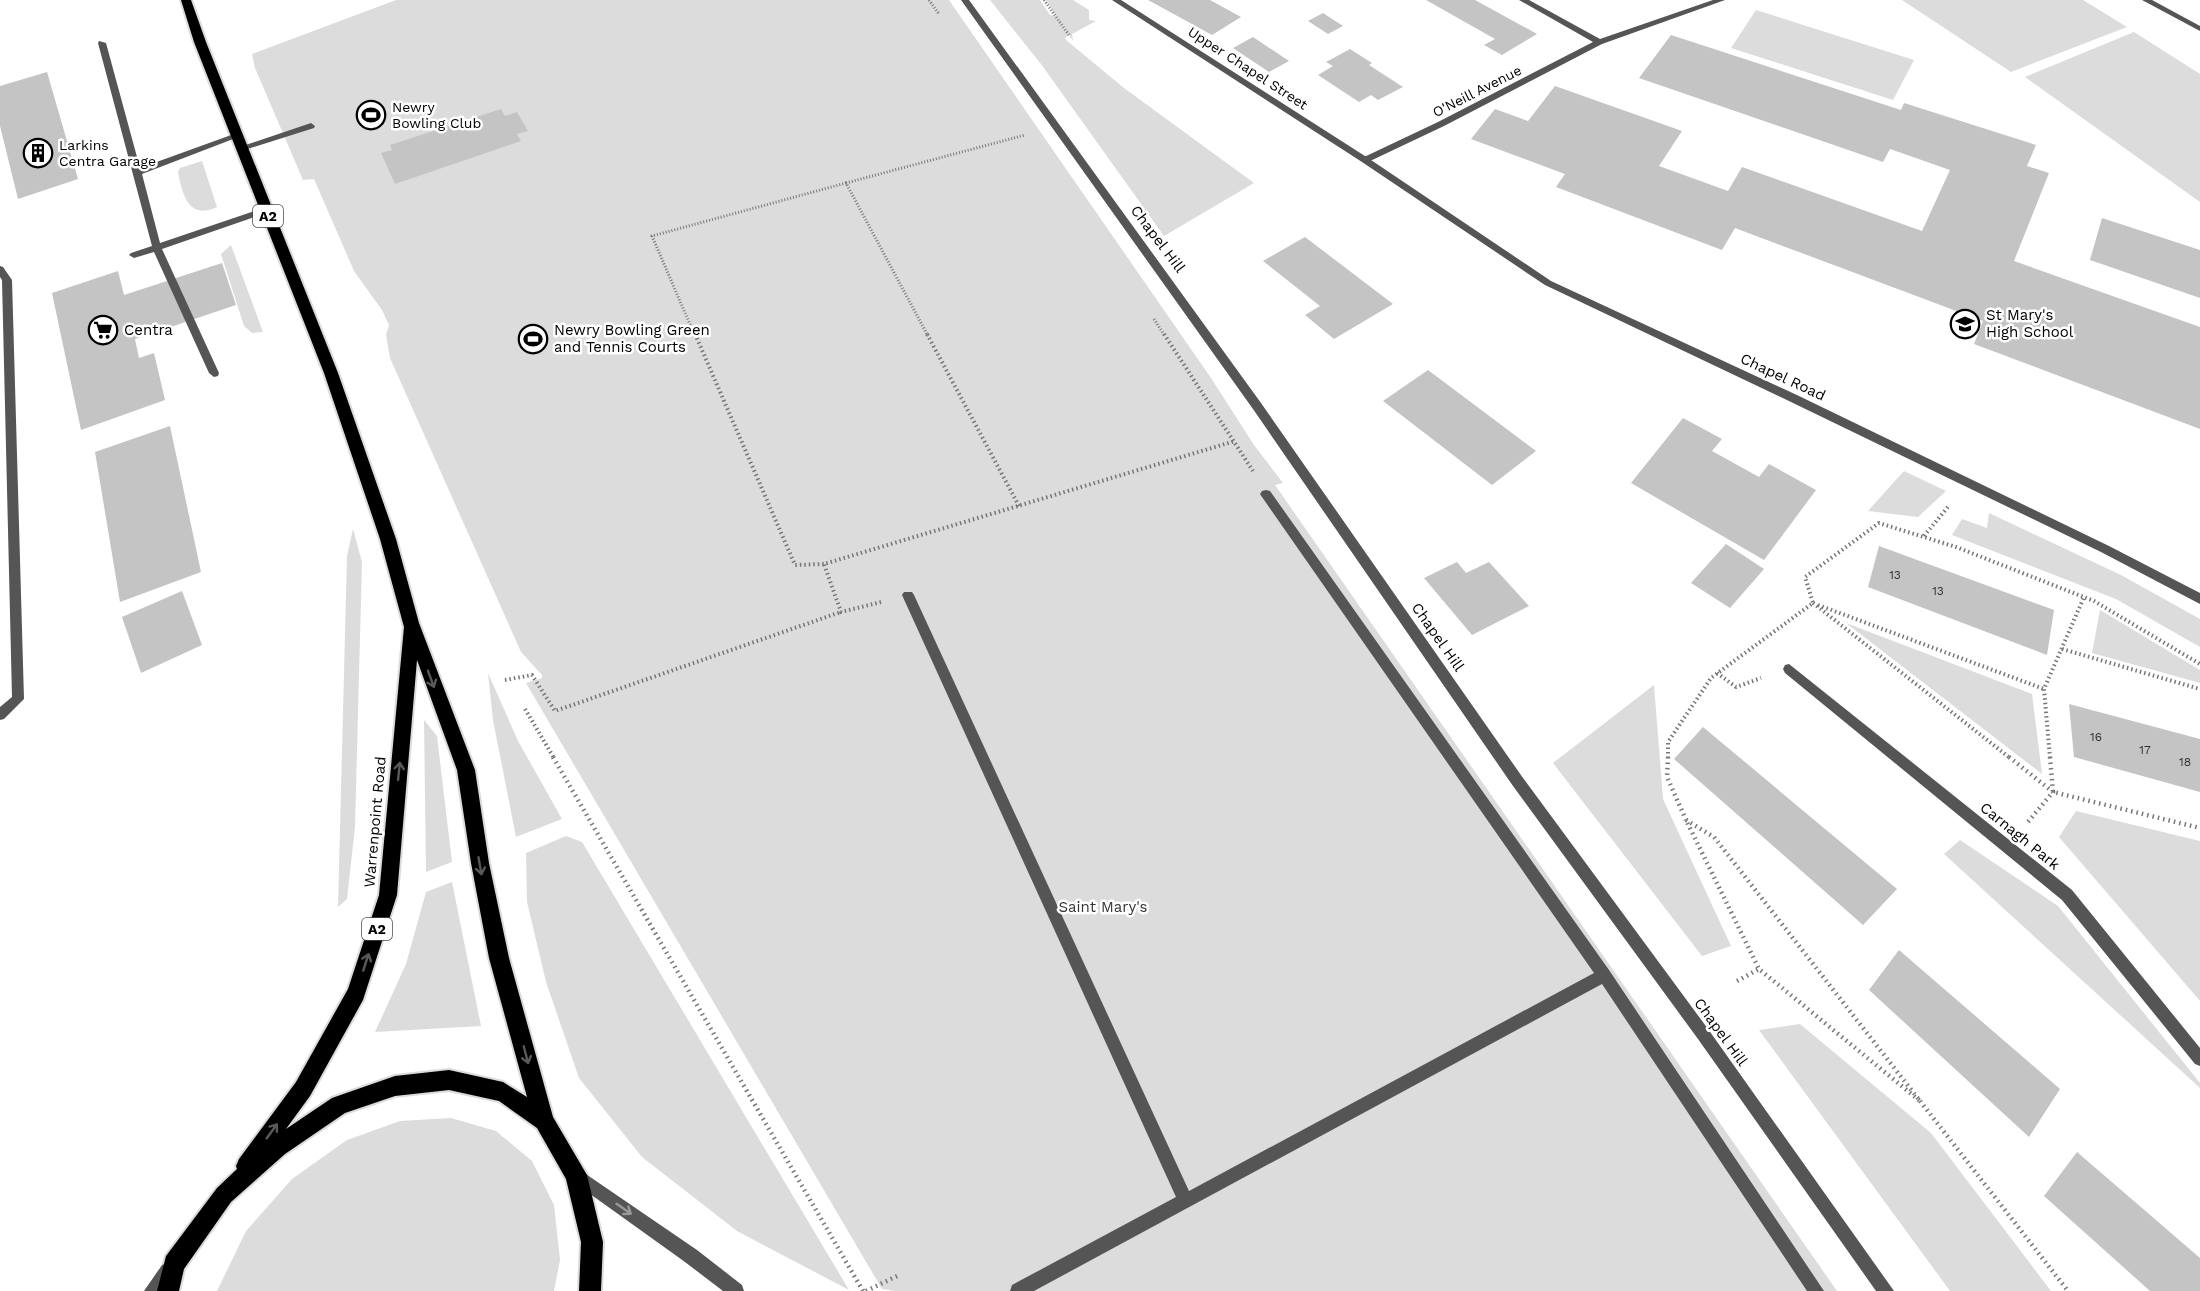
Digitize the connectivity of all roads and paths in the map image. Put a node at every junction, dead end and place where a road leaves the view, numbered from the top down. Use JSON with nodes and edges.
{"nodes":[{"id":1,"x":186,"y":0,"type":"edge"},
{"id":2,"x":965,"y":0,"type":"edge"},
{"id":3,"x":1044,"y":0,"type":"edge"},
{"id":4,"x":1116,"y":0,"type":"edge"},
{"id":5,"x":1523,"y":0,"type":"edge"},
{"id":6,"x":1721,"y":0,"type":"edge"},
{"id":7,"x":2146,"y":0,"type":"edge"},
{"id":8,"x":2200,"y":28,"type":"edge"},
{"id":9,"x":1069,"y":35,"type":"dead end"},
{"id":10,"x":1599,"y":42,"type":"junction"},
{"id":11,"x":102,"y":43,"type":"dead end"},
{"id":12,"x":310,"y":126,"type":"dead end"},
{"id":13,"x":1025,"y":135,"type":"dead end"},
{"id":14,"x":239,"y":142,"type":"junction"},
{"id":15,"x":1365,"y":160,"type":"junction"},
{"id":16,"x":137,"y":172,"type":"junction"},
{"id":17,"x":846,"y":183,"type":"junction"},
{"id":18,"x":266,"y":210,"type":"junction"},
{"id":19,"x":157,"y":248,"type":"junction"},
{"id":20,"x":134,"y":255,"type":"dead end"},
{"id":21,"x":0,"y":269,"type":"edge"},
{"id":22,"x":214,"y":373,"type":"dead end"},
{"id":23,"x":1235,"y":441,"type":"dead end"},
{"id":24,"x":1266,"y":494,"type":"dead end"},
{"id":25,"x":1949,"y":505,"type":"dead end"},
{"id":26,"x":1018,"y":506,"type":"junction"},
{"id":27,"x":1924,"y":536,"type":"junction"},
{"id":28,"x":824,"y":564,"type":"junction"},
{"id":29,"x":908,"y":595,"type":"joint"},
{"id":30,"x":2084,"y":597,"type":"junction"},
{"id":31,"x":2200,"y":599,"type":"edge"},
{"id":32,"x":1813,"y":603,"type":"junction"},
{"id":33,"x":841,"y":612,"type":"junction"},
{"id":34,"x":411,"y":624,"type":"junction"},
{"id":35,"x":2062,"y":650,"type":"junction"},
{"id":36,"x":2200,"y":664,"type":"edge"},
{"id":37,"x":1789,"y":669,"type":"joint"},
{"id":38,"x":1717,"y":673,"type":"junction"},
{"id":39,"x":505,"y":680,"type":"dead end"},
{"id":40,"x":2044,"y":689,"type":"junction"},
{"id":41,"x":2200,"y":689,"type":"edge"},
{"id":42,"x":525,"y":709,"type":"dead end"},
{"id":43,"x":0,"y":715,"type":"edge"},
{"id":44,"x":2053,"y":792,"type":"junction"},
{"id":45,"x":1686,"y":820,"type":"junction"},
{"id":46,"x":2200,"y":828,"type":"edge"},
{"id":47,"x":2007,"y":846,"type":"junction"},
{"id":48,"x":1759,"y":969,"type":"junction"},
{"id":49,"x":1604,"y":975,"type":"junction"},
{"id":50,"x":1737,"y":981,"type":"dead end"},
{"id":51,"x":2200,"y":1059,"type":"edge"},
{"id":52,"x":1920,"y":1101,"type":"junction"},
{"id":53,"x":544,"y":1121,"type":"junction"},
{"id":54,"x":576,"y":1175,"type":"junction"},
{"id":55,"x":225,"y":1195,"type":"junction"},
{"id":56,"x":1185,"y":1200,"type":"junction"},
{"id":57,"x":174,"y":1264,"type":"junction"},
{"id":58,"x":899,"y":1275,"type":"dead end"},
{"id":59,"x":152,"y":1291,"type":"edge"},
{"id":60,"x":168,"y":1291,"type":"edge"},
{"id":61,"x":590,"y":1291,"type":"edge"},
{"id":62,"x":736,"y":1291,"type":"edge"},
{"id":63,"x":864,"y":1291,"type":"edge"},
{"id":64,"x":1018,"y":1291,"type":"edge"},
{"id":65,"x":1816,"y":1291,"type":"edge"},
{"id":66,"x":1886,"y":1291,"type":"edge"},
{"id":67,"x":2068,"y":1291,"type":"edge"}],
"edges":[{"from":1,"to":14,"type":"highway","number":"A2"},
{"from":2,"to":66,"type":"street","name":"Chapel Hill"},
{"from":3,"to":9,"type":"path"},
{"from":4,"to":15,"type":"street","name":"Upper Chapel Street"},
{"from":5,"to":10,"type":"street"},
{"from":6,"to":10,"type":"street","name":"O'Neill Avenue"},
{"from":7,"to":8,"type":"street"},
{"from":10,"to":15,"type":"street","name":"O'Neill Avenue"},
{"from":11,"to":16,"type":"street"},
{"from":12,"to":14,"type":"street"},
{"from":13,"to":17,"type":"path"},
{"from":14,"to":16,"type":"street"},
{"from":14,"to":18,"type":"highway","number":"A2"},
{"from":15,"to":31,"type":"street","name":"Chapel Road"},
{"from":16,"to":19,"type":"street"},
{"from":17,"to":26,"type":"path"},
{"from":17,"to":28,"type":"path"},
{"from":18,"to":19,"type":"street"},
{"from":18,"to":34,"type":"highway","name":"Warrenpoint Road","number":"A2"},
{"from":19,"to":20,"type":"street"},
{"from":19,"to":22,"type":"street"},
{"from":21,"to":43,"type":"street"},
{"from":23,"to":26,"type":"path"},
{"from":24,"to":49,"type":"street"},
{"from":25,"to":27,"type":"path"},
{"from":26,"to":28,"type":"path"},
{"from":27,"to":30,"type":"path"},
{"from":27,"to":32,"type":"path"},
{"from":28,"to":33,"type":"path"},
{"from":29,"to":33,"type":"path"},
{"from":29,"to":56,"type":"street"},
{"from":30,"to":35,"type":"path"},
{"from":30,"to":36,"type":"path"},
{"from":32,"to":38,"type":"path"},
{"from":32,"to":40,"type":"path"},
{"from":32,"to":44,"type":"path"},
{"from":33,"to":39,"type":"path"},
{"from":34,"to":53,"type":"highway","name":"Warrenpoint Road","number":"A2","one_way":true},
{"from":55,"to":34,"type":"highway","name":"Warrenpoint Road","number":"A2","one_way":true},
{"from":35,"to":40,"type":"path"},
{"from":35,"to":41,"type":"path"},
{"from":37,"to":38,"type":"path"},
{"from":37,"to":47,"type":"street","name":"Carnagh Park"},
{"from":38,"to":45,"type":"path"},
{"from":40,"to":44,"type":"path"},
{"from":42,"to":63,"type":"path"},
{"from":44,"to":46,"type":"path"},
{"from":44,"to":47,"type":"path"},
{"from":45,"to":48,"type":"path"},
{"from":45,"to":52,"type":"path"},
{"from":47,"to":51,"type":"street","name":"Carnagh Park"},
{"from":48,"to":50,"type":"path"},
{"from":48,"to":52,"type":"path"},
{"from":49,"to":56,"type":"street"},
{"from":49,"to":65,"type":"street"},
{"from":52,"to":67,"type":"path"},
{"from":53,"to":54,"type":"highway","number":"A2"},
{"from":53,"to":55,"type":"highway","number":"A2"},
{"from":54,"to":61,"type":"highway","number":"A2"},
{"from":54,"to":62,"type":"street","one_way":true},
{"from":55,"to":57,"type":"highway","number":"A2"},
{"from":56,"to":64,"type":"street"},
{"from":57,"to":59,"type":"street"},
{"from":57,"to":60,"type":"highway","number":"A2"},
{"from":58,"to":63,"type":"path"}]}
